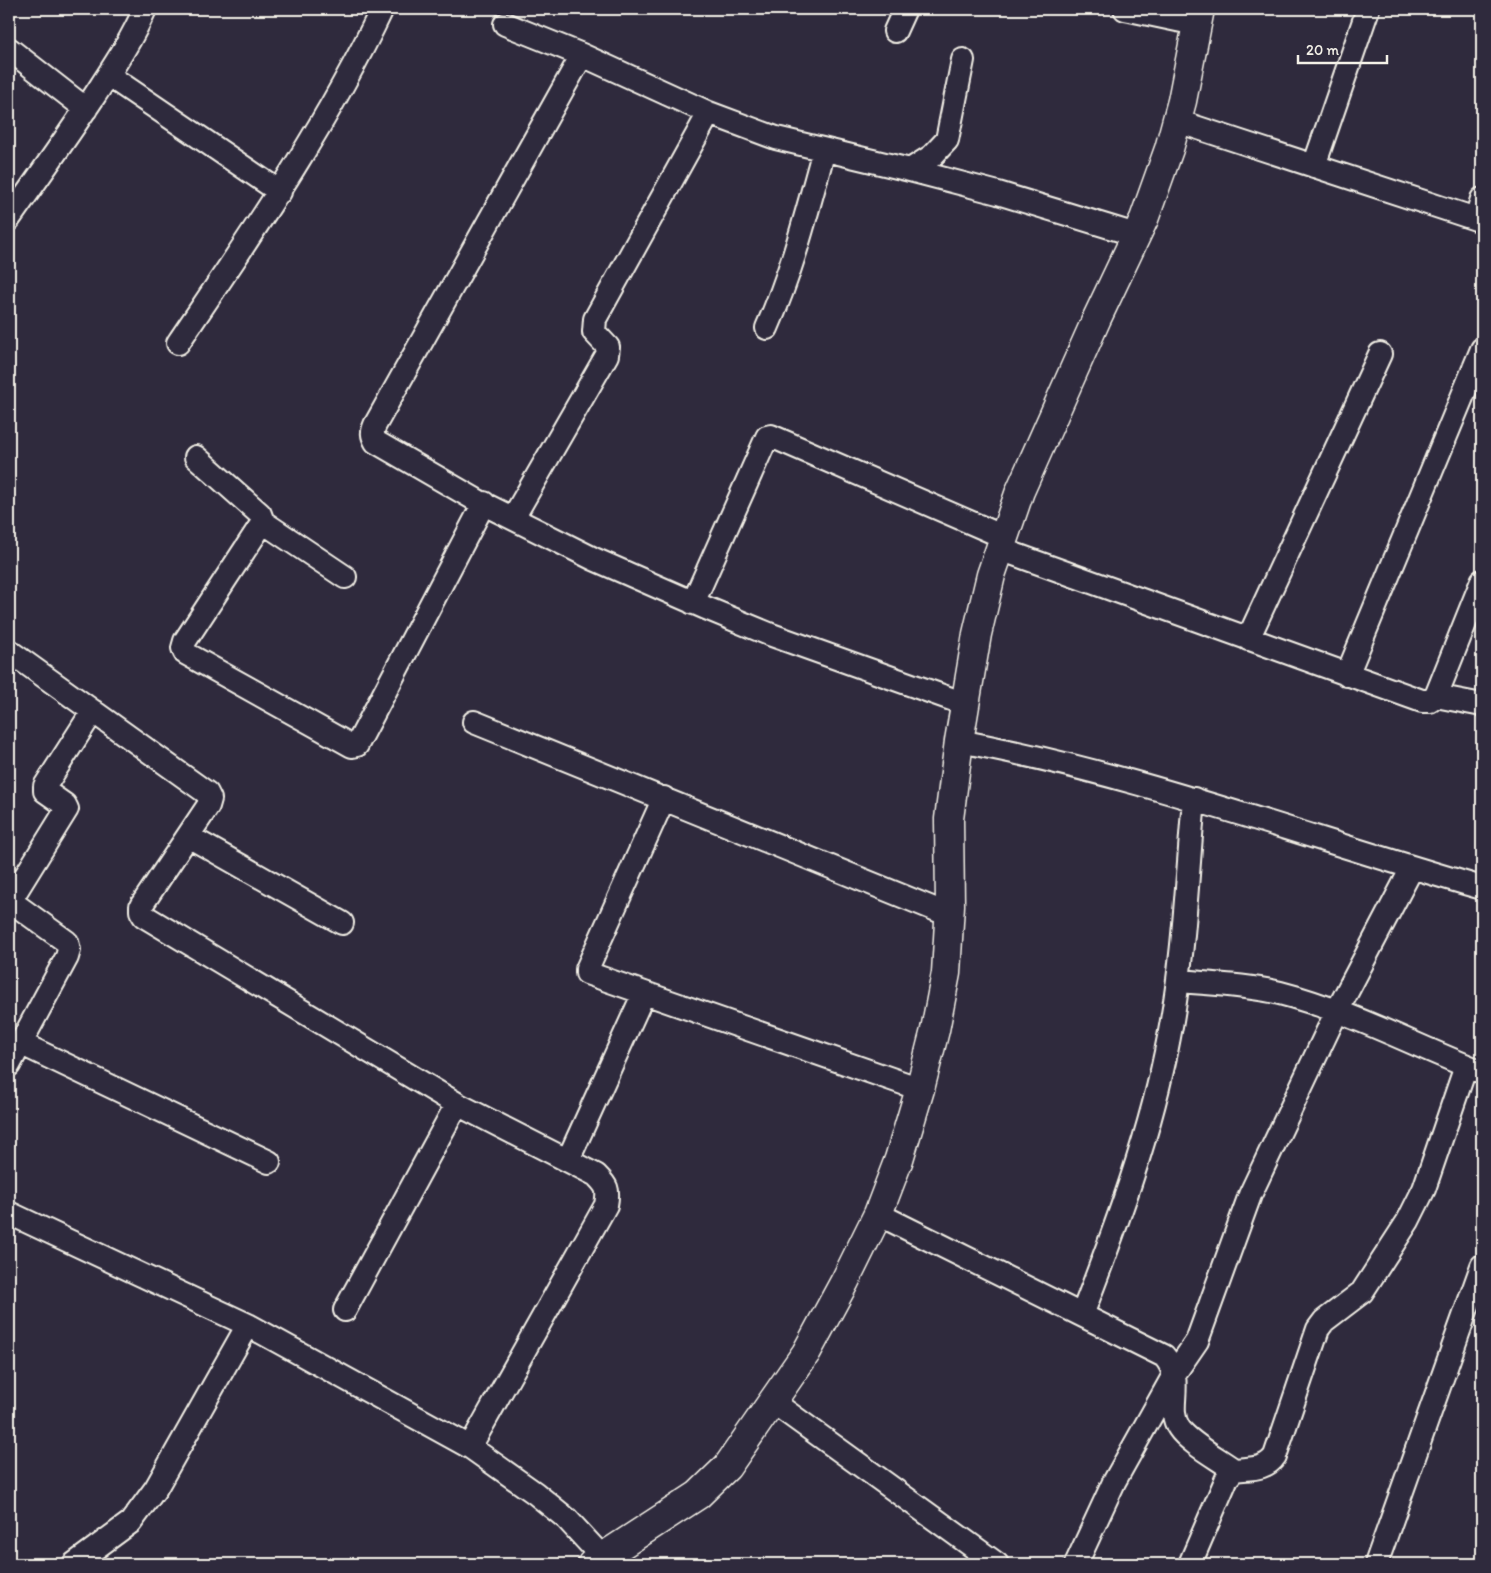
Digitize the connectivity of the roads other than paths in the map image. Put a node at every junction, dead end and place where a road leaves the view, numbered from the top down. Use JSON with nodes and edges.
{"nodes":[{"id":1,"x":145,"y":9,"type":"edge"},
{"id":2,"x":382,"y":9,"type":"edge"},
{"id":3,"x":905,"y":9,"type":"edge"},
{"id":4,"x":1125,"y":9,"type":"edge"},
{"id":5,"x":1368,"y":9,"type":"edge"},
{"id":6,"x":1198,"y":17,"type":"edge"},
{"id":7,"x":505,"y":24,"type":"dead end"},
{"id":8,"x":896,"y":30,"type":"dead end"},
{"id":9,"x":9,"y":49,"type":"edge"},
{"id":10,"x":582,"y":55,"type":"junction"},
{"id":11,"x":963,"y":60,"type":"dead end"},
{"id":12,"x":108,"y":75,"type":"junction"},
{"id":13,"x":86,"y":109,"type":"junction"},
{"id":14,"x":708,"y":112,"type":"junction"},
{"id":15,"x":1177,"y":121,"type":"junction"},
{"id":16,"x":824,"y":150,"type":"junction"},
{"id":17,"x":1314,"y":166,"type":"junction"},
{"id":18,"x":910,"y":170,"type":"junction"},
{"id":19,"x":280,"y":192,"type":"junction"},
{"id":20,"x":1480,"y":213,"type":"edge"},
{"id":21,"x":9,"y":219,"type":"edge"},
{"id":22,"x":1136,"y":235,"type":"junction"},
{"id":23,"x":767,"y":328,"type":"dead end"},
{"id":24,"x":178,"y":343,"type":"dead end"},
{"id":25,"x":1482,"y":348,"type":"edge"},
{"id":26,"x":1380,"y":354,"type":"dead end"},
{"id":27,"x":196,"y":457,"type":"dead end"},
{"id":28,"x":484,"y":504,"type":"junction"},
{"id":29,"x":513,"y":518,"type":"junction"},
{"id":30,"x":263,"y":522,"type":"junction"},
{"id":31,"x":1002,"y":543,"type":"junction"},
{"id":32,"x":346,"y":577,"type":"dead end"},
{"id":33,"x":1482,"y":581,"type":"edge"},
{"id":34,"x":693,"y":602,"type":"junction"},
{"id":35,"x":1248,"y":639,"type":"junction"},
{"id":36,"x":9,"y":651,"type":"edge"},
{"id":37,"x":1348,"y":675,"type":"junction"},
{"id":38,"x":1436,"y":696,"type":"junction"},
{"id":39,"x":965,"y":704,"type":"junction"},
{"id":40,"x":1482,"y":705,"type":"edge"},
{"id":41,"x":93,"y":711,"type":"junction"},
{"id":42,"x":474,"y":722,"type":"dead end"},
{"id":43,"x":959,"y":741,"type":"junction"},
{"id":44,"x":664,"y":798,"type":"junction"},
{"id":45,"x":1194,"y":799,"type":"junction"},
{"id":46,"x":188,"y":836,"type":"junction"},
{"id":47,"x":1412,"y":868,"type":"junction"},
{"id":48,"x":1482,"y":888,"type":"edge"},
{"id":49,"x":9,"y":901,"type":"edge"},
{"id":50,"x":949,"y":915,"type":"junction"},
{"id":51,"x":342,"y":923,"type":"dead end"},
{"id":52,"x":1178,"y":981,"type":"junction"},
{"id":53,"x":644,"y":992,"type":"junction"},
{"id":54,"x":1337,"y":1012,"type":"junction"},
{"id":55,"x":20,"y":1043,"type":"junction"},
{"id":56,"x":9,"y":1065,"type":"edge"},
{"id":57,"x":1474,"y":1069,"type":"edge"},
{"id":58,"x":920,"y":1089,"type":"junction"},
{"id":59,"x":457,"y":1104,"type":"junction"},
{"id":60,"x":568,"y":1160,"type":"junction"},
{"id":61,"x":270,"y":1162,"type":"dead end"},
{"id":62,"x":9,"y":1213,"type":"edge"},
{"id":63,"x":878,"y":1214,"type":"junction"},
{"id":64,"x":1482,"y":1266,"type":"edge"},
{"id":65,"x":345,"y":1310,"type":"dead end"},
{"id":66,"x":1082,"y":1315,"type":"junction"},
{"id":67,"x":248,"y":1325,"type":"junction"},
{"id":68,"x":1175,"y":1373,"type":"junction"},
{"id":69,"x":773,"y":1402,"type":"junction"},
{"id":70,"x":470,"y":1447,"type":"junction"},
{"id":71,"x":1234,"y":1470,"type":"junction"},
{"id":72,"x":603,"y":1562,"type":"edge"},
{"id":73,"x":74,"y":1564,"type":"edge"},
{"id":74,"x":997,"y":1564,"type":"edge"},
{"id":75,"x":1076,"y":1564,"type":"edge"},
{"id":76,"x":1190,"y":1564,"type":"edge"},
{"id":77,"x":1376,"y":1564,"type":"edge"}],
"edges":[{"from":1,"to":12,"type":"street"},
{"from":2,"to":19,"type":"street"},
{"from":3,"to":8,"type":"street"},
{"from":4,"to":6,"type":"street"},
{"from":5,"to":17,"type":"street"},
{"from":6,"to":15,"type":"street"},
{"from":7,"to":10,"type":"street"},
{"from":9,"to":13,"type":"street"},
{"from":10,"to":14,"type":"street"},
{"from":10,"to":28,"type":"street"},
{"from":11,"to":18,"type":"street"},
{"from":12,"to":13,"type":"street"},
{"from":12,"to":19,"type":"street"},
{"from":13,"to":21,"type":"street"},
{"from":14,"to":16,"type":"street"},
{"from":14,"to":29,"type":"street"},
{"from":15,"to":17,"type":"street"},
{"from":15,"to":22,"type":"street"},
{"from":16,"to":18,"type":"street"},
{"from":16,"to":23,"type":"street"},
{"from":17,"to":20,"type":"street"},
{"from":18,"to":22,"type":"street"},
{"from":19,"to":24,"type":"street"},
{"from":22,"to":31,"type":"street"},
{"from":25,"to":37,"type":"street"},
{"from":26,"to":35,"type":"street"},
{"from":27,"to":30,"type":"street"},
{"from":28,"to":29,"type":"street"},
{"from":28,"to":30,"type":"street"},
{"from":29,"to":34,"type":"street"},
{"from":30,"to":32,"type":"street"},
{"from":31,"to":34,"type":"street"},
{"from":31,"to":35,"type":"street"},
{"from":31,"to":39,"type":"street"},
{"from":33,"to":38,"type":"street"},
{"from":34,"to":39,"type":"street"},
{"from":35,"to":37,"type":"street"},
{"from":36,"to":41,"type":"street"},
{"from":37,"to":38,"type":"street"},
{"from":38,"to":40,"type":"street"},
{"from":39,"to":43,"type":"street"},
{"from":41,"to":46,"type":"street"},
{"from":41,"to":49,"type":"street"},
{"from":42,"to":44,"type":"street"},
{"from":43,"to":45,"type":"street"},
{"from":43,"to":50,"type":"street"},
{"from":44,"to":50,"type":"street"},
{"from":44,"to":53,"type":"street"},
{"from":45,"to":47,"type":"street"},
{"from":45,"to":52,"type":"street"},
{"from":46,"to":51,"type":"street"},
{"from":46,"to":59,"type":"street"},
{"from":47,"to":48,"type":"street"},
{"from":47,"to":54,"type":"street"},
{"from":49,"to":55,"type":"street"},
{"from":50,"to":58,"type":"street"},
{"from":52,"to":54,"type":"street"},
{"from":52,"to":66,"type":"street"},
{"from":53,"to":58,"type":"street"},
{"from":53,"to":60,"type":"street"},
{"from":54,"to":57,"type":"street"},
{"from":54,"to":68,"type":"street"},
{"from":55,"to":56,"type":"street"},
{"from":55,"to":61,"type":"street"},
{"from":57,"to":71,"type":"street"},
{"from":58,"to":63,"type":"street"},
{"from":59,"to":60,"type":"street"},
{"from":59,"to":65,"type":"street"},
{"from":60,"to":70,"type":"street"},
{"from":62,"to":67,"type":"street"},
{"from":63,"to":66,"type":"street"},
{"from":63,"to":69,"type":"street"},
{"from":64,"to":77,"type":"street"},
{"from":66,"to":68,"type":"street"},
{"from":67,"to":70,"type":"street"},
{"from":67,"to":73,"type":"street"},
{"from":68,"to":71,"type":"street"},
{"from":68,"to":75,"type":"street"},
{"from":69,"to":72,"type":"street"},
{"from":69,"to":74,"type":"street"},
{"from":70,"to":72,"type":"street"},
{"from":71,"to":76,"type":"street"}]}
